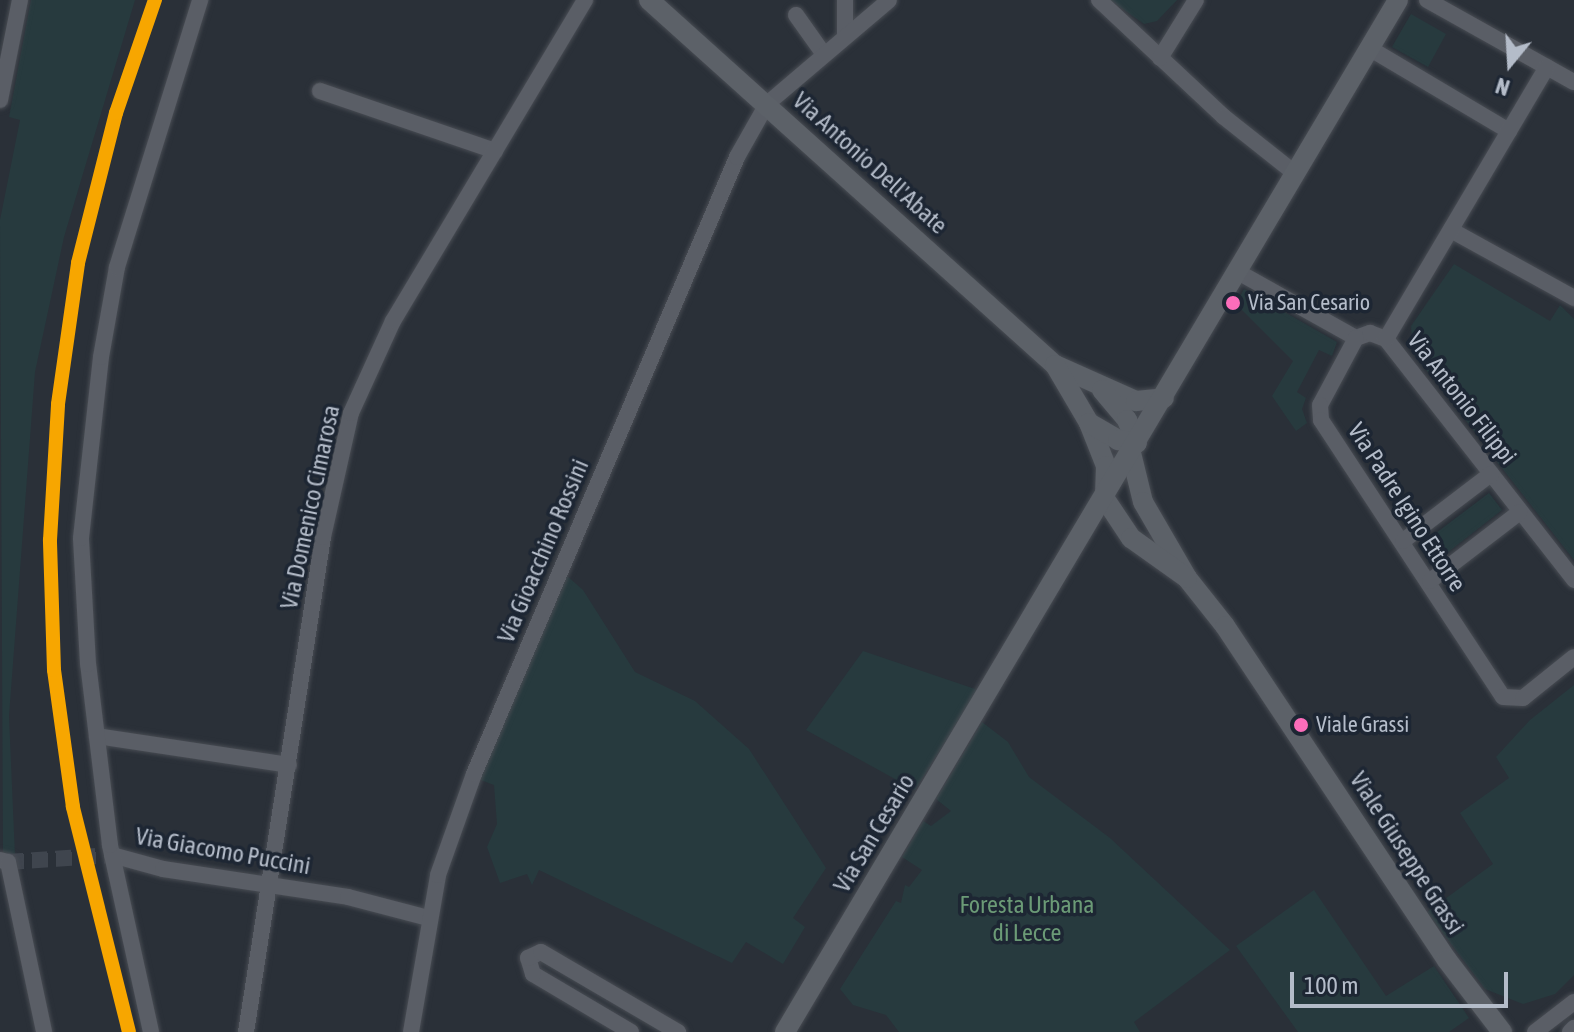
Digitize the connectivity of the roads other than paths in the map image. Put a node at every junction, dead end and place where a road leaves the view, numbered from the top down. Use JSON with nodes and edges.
{"nodes":[{"id":1,"x":20,"y":0,"type":"edge"},
{"id":2,"x":200,"y":0,"type":"edge"},
{"id":3,"x":585,"y":0,"type":"edge"},
{"id":4,"x":649,"y":0,"type":"edge"},
{"id":5,"x":845,"y":0,"type":"edge"},
{"id":6,"x":889,"y":0,"type":"edge"},
{"id":7,"x":1099,"y":0,"type":"edge"},
{"id":8,"x":1196,"y":0,"type":"edge"},
{"id":9,"x":1398,"y":0,"type":"edge"},
{"id":10,"x":1427,"y":0,"type":"edge"},
{"id":11,"x":796,"y":15,"type":"dead end"},
{"id":12,"x":6,"y":34,"type":"edge"},
{"id":13,"x":845,"y":35,"type":"junction"},
{"id":14,"x":1369,"y":48,"type":"junction"},
{"id":15,"x":823,"y":53,"type":"junction"},
{"id":16,"x":1160,"y":58,"type":"junction"},
{"id":17,"x":1547,"y":67,"type":"junction"},
{"id":18,"x":1574,"y":82,"type":"edge"},
{"id":19,"x":320,"y":91,"type":"dead end"},
{"id":20,"x":0,"y":100,"type":"edge"},
{"id":21,"x":767,"y":104,"type":"junction"},
{"id":22,"x":1509,"y":131,"type":"junction"},
{"id":23,"x":495,"y":151,"type":"junction"},
{"id":24,"x":1296,"y":174,"type":"junction"},
{"id":25,"x":1451,"y":230,"type":"junction"},
{"id":26,"x":1238,"y":272,"type":"junction"},
{"id":27,"x":1552,"y":287,"type":"junction"},
{"id":28,"x":1574,"y":298,"type":"edge"},
{"id":29,"x":1574,"y":310,"type":"edge"},
{"id":30,"x":1356,"y":338,"type":"junction"},
{"id":31,"x":1386,"y":339,"type":"junction"},
{"id":32,"x":1055,"y":365,"type":"junction"},
{"id":33,"x":1101,"y":389,"type":"junction"},
{"id":34,"x":1164,"y":398,"type":"junction"},
{"id":35,"x":1089,"y":423,"type":"junction"},
{"id":36,"x":1134,"y":448,"type":"junction"},
{"id":37,"x":1491,"y":474,"type":"junction"},
{"id":38,"x":1105,"y":499,"type":"junction"},
{"id":39,"x":1143,"y":502,"type":"junction"},
{"id":40,"x":1520,"y":512,"type":"junction"},
{"id":41,"x":1403,"y":541,"type":"junction"},
{"id":42,"x":1187,"y":578,"type":"junction"},
{"id":43,"x":1574,"y":580,"type":"edge"},
{"id":44,"x":1430,"y":581,"type":"junction"},
{"id":45,"x":1574,"y":657,"type":"edge"},
{"id":46,"x":97,"y":736,"type":"junction"},
{"id":47,"x":289,"y":765,"type":"junction"},
{"id":48,"x":112,"y":855,"type":"junction"},
{"id":49,"x":4,"y":861,"type":"edge"},
{"id":50,"x":271,"y":885,"type":"junction"},
{"id":51,"x":428,"y":918,"type":"junction"},
{"id":52,"x":1447,"y":960,"type":"junction"},
{"id":53,"x":1574,"y":1002,"type":"edge"},
{"id":54,"x":44,"y":1032,"type":"edge"},
{"id":55,"x":151,"y":1032,"type":"edge"},
{"id":56,"x":246,"y":1032,"type":"edge"},
{"id":57,"x":411,"y":1032,"type":"edge"},
{"id":58,"x":631,"y":1032,"type":"edge"},
{"id":59,"x":678,"y":1032,"type":"edge"},
{"id":60,"x":785,"y":1032,"type":"edge"},
{"id":61,"x":1489,"y":1032,"type":"edge"},
{"id":62,"x":1502,"y":1032,"type":"edge"},
{"id":63,"x":1535,"y":1032,"type":"edge"}],
"edges":[{"from":1,"to":12,"type":"street"},
{"from":2,"to":46,"type":"street","name":"Via Giacomo Puccini"},
{"from":3,"to":23,"type":"street","name":"Via Domenico Cimarosa"},
{"from":4,"to":21,"type":"main road","name":"Via Antonio Dell'Abate"},
{"from":5,"to":13,"type":"street"},
{"from":6,"to":13,"type":"street"},
{"from":7,"to":16,"type":"street"},
{"from":8,"to":16,"type":"street"},
{"from":9,"to":14,"type":"main road","name":"Via San Cesario"},
{"from":10,"to":17,"type":"street"},
{"from":11,"to":15,"type":"street"},
{"from":12,"to":20,"type":"street"},
{"from":13,"to":15,"type":"street"},
{"from":14,"to":22,"type":"street"},
{"from":14,"to":24,"type":"main road","name":"Via San Cesario"},
{"from":15,"to":21,"type":"street"},
{"from":16,"to":24,"type":"street"},
{"from":17,"to":18,"type":"street"},
{"from":17,"to":22,"type":"street"},
{"from":19,"to":23,"type":"street"},
{"from":21,"to":32,"type":"main road","name":"Via Antonio Dell'Abate"},
{"from":21,"to":51,"type":"street","name":"Via Gioacchino Rossini"},
{"from":22,"to":25,"type":"street"},
{"from":23,"to":47,"type":"street","name":"Via Domenico Cimarosa"},
{"from":24,"to":26,"type":"main road","name":"Via San Cesario"},
{"from":25,"to":27,"type":"street"},
{"from":25,"to":31,"type":"street"},
{"from":26,"to":30,"type":"street","name":"Via Antonio Filippi"},
{"from":26,"to":34,"type":"main road","name":"Via San Cesario"},
{"from":27,"to":28,"type":"street"},
{"from":27,"to":29,"type":"street"},
{"from":30,"to":31,"type":"street","name":"Via Antonio Filippi"},
{"from":30,"to":41,"type":"street","name":"Via Padre Igino Ettorre"},
{"from":31,"to":37,"type":"street","name":"Via Antonio Filippi"},
{"from":32,"to":33,"type":"main road","name":"Via Antonio Dell'Abate"},
{"from":32,"to":35,"type":"main road","name":"Via Antonio Dell'Abate"},
{"from":33,"to":34,"type":"main road","name":"Via Antonio Dell'Abate"},
{"from":33,"to":36,"type":"main road","name":"Via Antonio Dell'Abate"},
{"from":34,"to":36,"type":"main road","name":"Via San Cesario"},
{"from":35,"to":36,"type":"main road"},
{"from":35,"to":38,"type":"main road","name":"Via Antonio Dell'Abate"},
{"from":36,"to":38,"type":"main road","name":"Via San Cesario"},
{"from":36,"to":39,"type":"main road","name":"Viale Giuseppe Grassi"},
{"from":37,"to":40,"type":"street","name":"Via Antonio Filippi"},
{"from":37,"to":41,"type":"street"},
{"from":38,"to":39,"type":"main road"},
{"from":38,"to":42,"type":"main road","name":"Viale Giuseppe Grassi"},
{"from":38,"to":60,"type":"main road","name":"Via San Cesario"},
{"from":39,"to":42,"type":"main road","name":"Viale Giuseppe Grassi"},
{"from":40,"to":43,"type":"street","name":"Via Antonio Filippi"},
{"from":40,"to":44,"type":"street"},
{"from":41,"to":44,"type":"street","name":"Via Padre Igino Ettorre"},
{"from":42,"to":52,"type":"main road","name":"Viale Giuseppe Grassi"},
{"from":44,"to":45,"type":"street","name":"Via Padre Igino Ettorre"},
{"from":46,"to":47,"type":"street"},
{"from":46,"to":48,"type":"street","name":"Via Giacomo Puccini"},
{"from":47,"to":50,"type":"street","name":"Via Domenico Cimarosa"},
{"from":48,"to":50,"type":"street","name":"Via Giacomo Puccini"},
{"from":48,"to":55,"type":"street"},
{"from":49,"to":54,"type":"street"},
{"from":50,"to":51,"type":"street","name":"Via Giacomo Puccini"},
{"from":50,"to":56,"type":"street","name":"Via Domenico Cimarosa"},
{"from":51,"to":57,"type":"street","name":"Via Gioacchino Rossini"},
{"from":52,"to":61,"type":"main road","name":"Viale Giuseppe Grassi"},
{"from":52,"to":62,"type":"main road","name":"Viale Giuseppe Grassi"},
{"from":53,"to":63,"type":"street"},
{"from":58,"to":59,"type":"street"}]}
